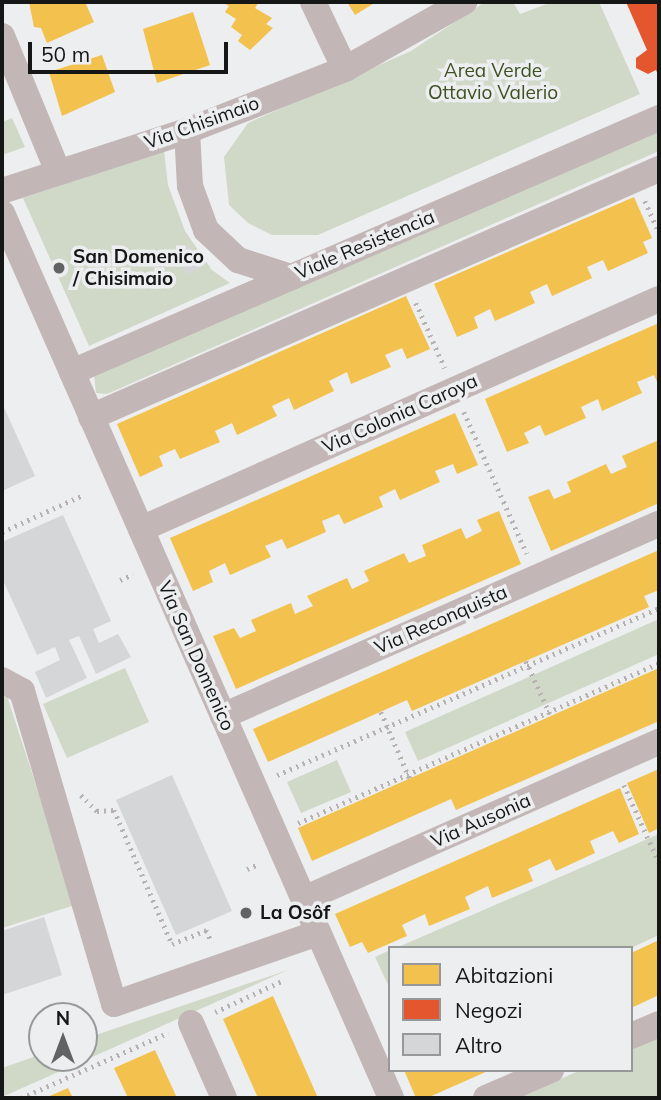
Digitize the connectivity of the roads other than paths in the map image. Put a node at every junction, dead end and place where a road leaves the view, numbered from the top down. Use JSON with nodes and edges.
{"nodes":[{"id":1,"x":313,"y":2,"type":"edge"},
{"id":2,"x":464,"y":2,"type":"edge"},
{"id":3,"x":2,"y":36,"type":"edge"},
{"id":4,"x":345,"y":69,"type":"junction"},
{"id":5,"x":659,"y":118,"type":"edge"},
{"id":6,"x":187,"y":131,"type":"junction"},
{"id":7,"x":659,"y":169,"type":"edge"},
{"id":8,"x":58,"y":172,"type":"junction"},
{"id":9,"x":2,"y":191,"type":"edge"},
{"id":10,"x":2,"y":213,"type":"edge"},
{"id":11,"x":291,"y":277,"type":"junction"},
{"id":12,"x":659,"y":299,"type":"edge"},
{"id":13,"x":72,"y":372,"type":"junction"},
{"id":14,"x":91,"y":417,"type":"junction"},
{"id":15,"x":659,"y":524,"type":"edge"},
{"id":16,"x":141,"y":530,"type":"junction"},
{"id":17,"x":2,"y":680,"type":"edge"},
{"id":18,"x":223,"y":716,"type":"junction"},
{"id":19,"x":659,"y":742,"type":"edge"},
{"id":20,"x":304,"y":899,"type":"junction"},
{"id":21,"x":318,"y":933,"type":"junction"},
{"id":22,"x":191,"y":1023,"type":"road end"},
{"id":23,"x":659,"y":1024,"type":"edge"},
{"id":24,"x":633,"y":1035,"type":"edge"},
{"id":25,"x":546,"y":1072,"type":"edge"},
{"id":26,"x":224,"y":1098,"type":"edge"},
{"id":27,"x":391,"y":1098,"type":"edge"},
{"id":28,"x":486,"y":1098,"type":"edge"}],
"edges":[{"from":1,"to":4,"type":"street"},
{"from":2,"to":4,"type":"street","name":"Via Chisimaio"},
{"from":3,"to":8,"type":"street"},
{"from":4,"to":6,"type":"street","name":"Via Chisimaio"},
{"from":5,"to":11,"type":"street","name":"Viale Resistencia"},
{"from":6,"to":8,"type":"street","name":"Via Chisimaio"},
{"from":6,"to":11,"type":"street"},
{"from":7,"to":14,"type":"street"},
{"from":8,"to":9,"type":"street","name":"Via Chisimaio"},
{"from":10,"to":13,"type":"street","name":"Via San Domenico"},
{"from":11,"to":13,"type":"street","name":"Viale Resistencia"},
{"from":12,"to":16,"type":"street","name":"Via Colonia Caroya"},
{"from":13,"to":14,"type":"street","name":"Via San Domenico"},
{"from":14,"to":16,"type":"street","name":"Via San Domenico"},
{"from":15,"to":18,"type":"street","name":"Via Reconquista"},
{"from":16,"to":18,"type":"street","name":"Via San Domenico"},
{"from":17,"to":21,"type":"street"},
{"from":18,"to":20,"type":"street","name":"Via San Domenico"},
{"from":19,"to":20,"type":"street","name":"Via Ausonia"},
{"from":20,"to":21,"type":"street","name":"Via San Domenico"},
{"from":21,"to":27,"type":"street","name":"Via San Domenico"},
{"from":22,"to":26,"type":"street"},
{"from":23,"to":24,"type":"street"},
{"from":25,"to":28,"type":"street"}]}
